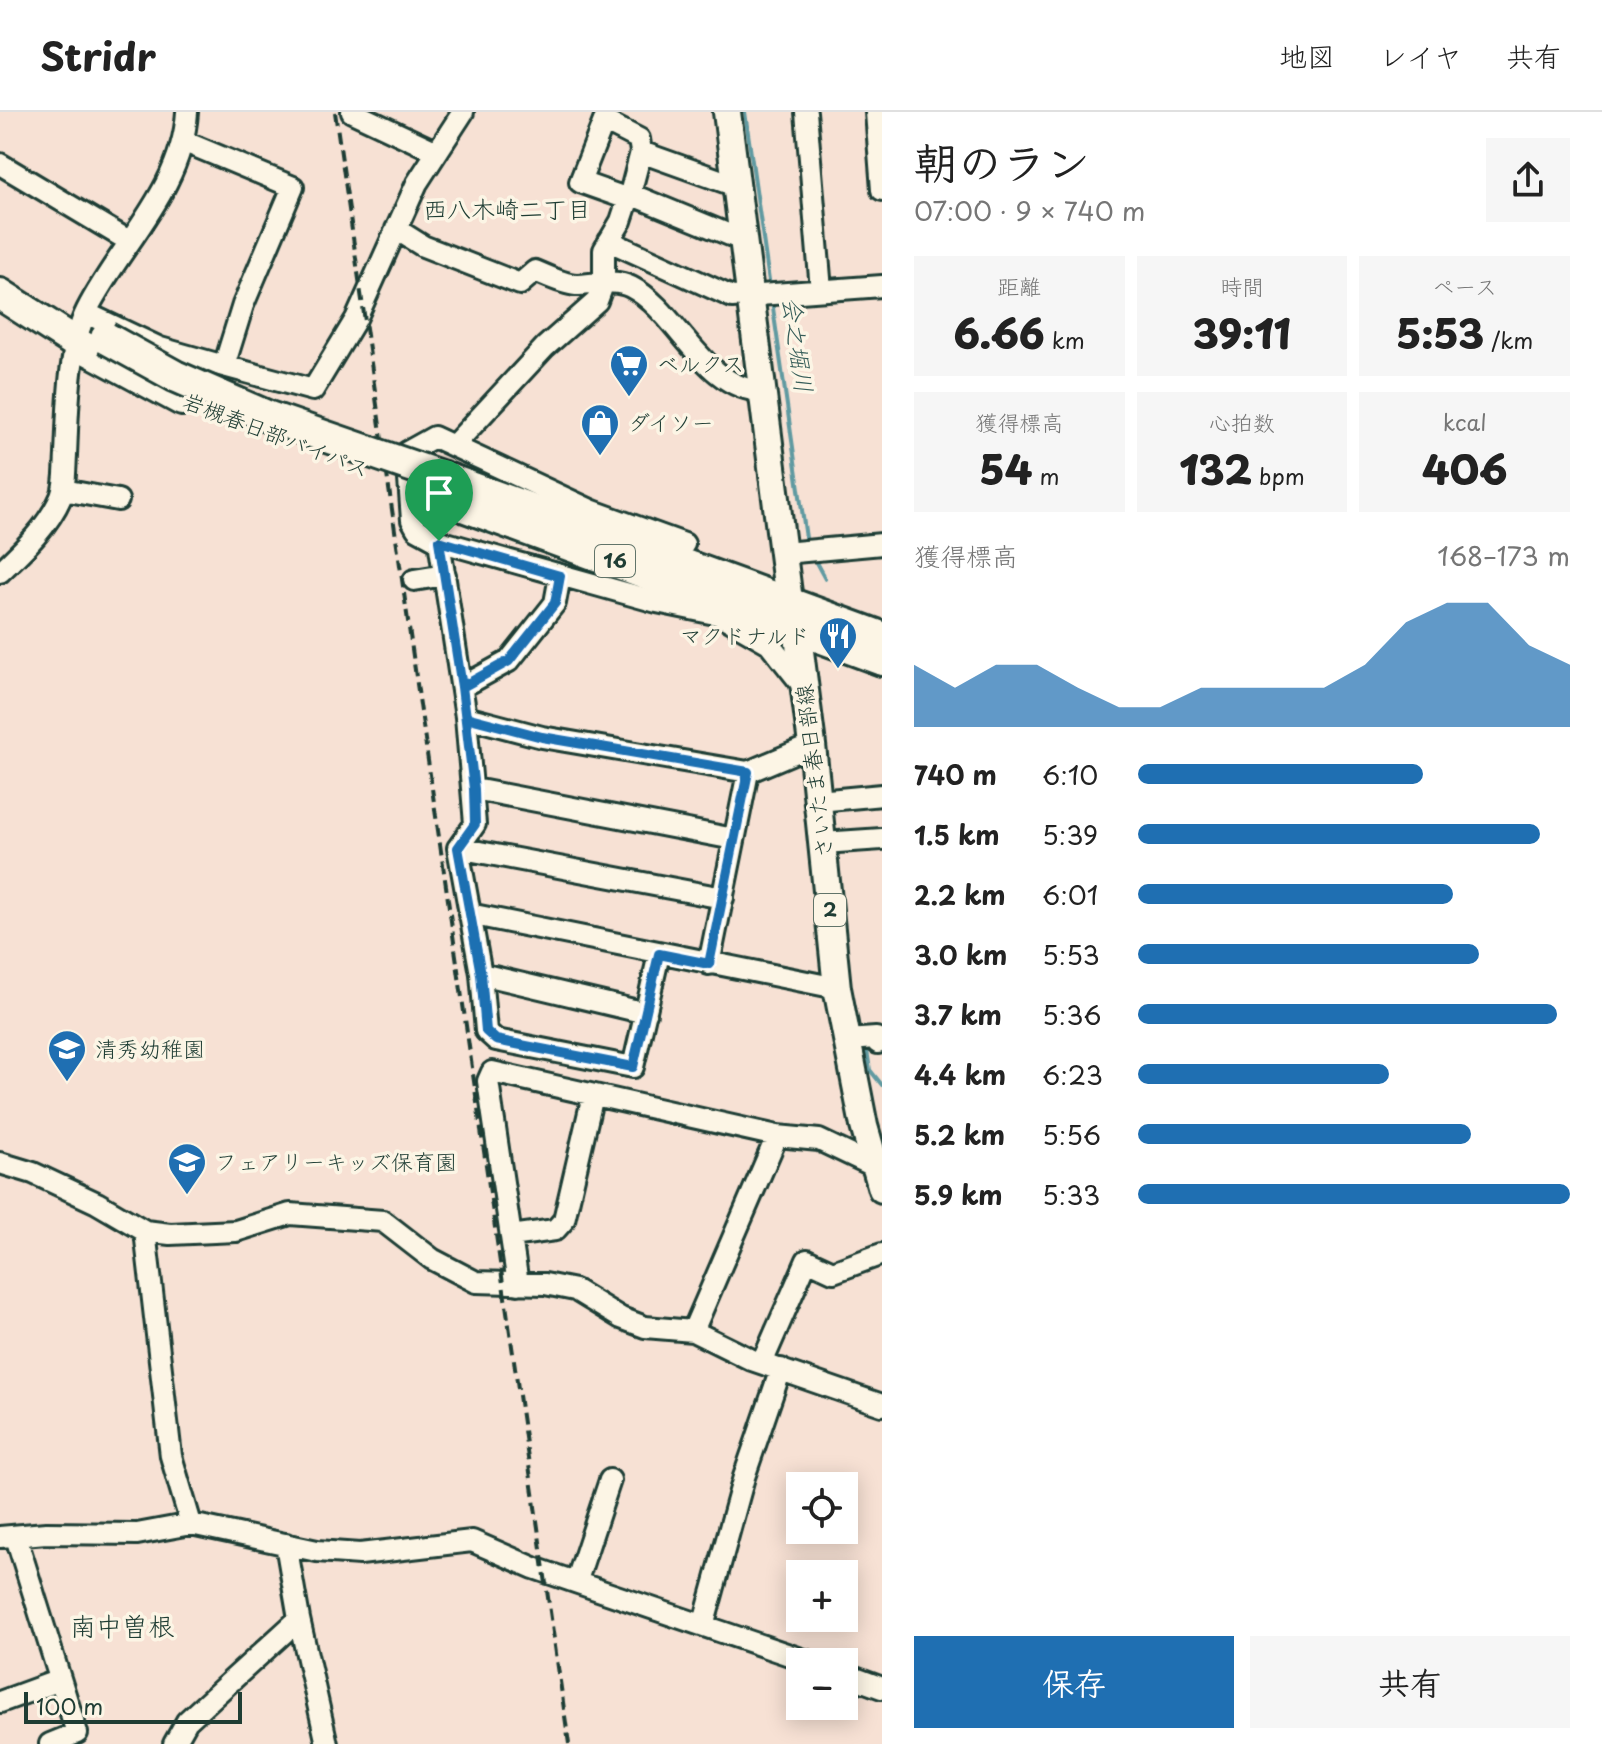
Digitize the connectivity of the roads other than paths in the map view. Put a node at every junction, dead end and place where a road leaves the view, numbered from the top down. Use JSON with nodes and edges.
{"nodes":[{"id":1,"x":187,"y":112,"type":"edge"},
{"id":2,"x":352,"y":112,"type":"edge"},
{"id":3,"x":463,"y":112,"type":"edge"},
{"id":4,"x":727,"y":112,"type":"edge"},
{"id":5,"x":806,"y":112,"type":"edge"},
{"id":6,"x":876,"y":112,"type":"edge"},
{"id":7,"x":185,"y":142,"type":"junction"},
{"id":8,"x":437,"y":152,"type":"junction"},
{"id":9,"x":641,"y":152,"type":"junction"},
{"id":10,"x":0,"y":164,"type":"edge"},
{"id":11,"x":736,"y":186,"type":"junction"},
{"id":12,"x":882,"y":190,"type":"edge"},
{"id":13,"x":629,"y":196,"type":"junction"},
{"id":14,"x":396,"y":229,"type":"junction"},
{"id":15,"x":742,"y":240,"type":"junction"},
{"id":16,"x":129,"y":241,"type":"junction"},
{"id":17,"x":609,"y":241,"type":"junction"},
{"id":18,"x":0,"y":273,"type":"edge"},
{"id":19,"x":604,"y":282,"type":"junction"},
{"id":20,"x":882,"y":286,"type":"edge"},
{"id":21,"x":821,"y":290,"type":"junction"},
{"id":22,"x":0,"y":294,"type":"edge"},
{"id":23,"x":764,"y":296,"type":"junction"},
{"id":24,"x":90,"y":335,"type":"junction"},
{"id":25,"x":224,"y":366,"type":"junction"},
{"id":26,"x":764,"y":391,"type":"junction"},
{"id":27,"x":455,"y":444,"type":"junction"},
{"id":28,"x":63,"y":490,"type":"junction"},
{"id":29,"x":118,"y":500,"type":"dead end"},
{"id":30,"x":439,"y":541,"type":"junction"},
{"id":31,"x":684,"y":544,"type":"dead end"},
{"id":32,"x":882,"y":544,"type":"edge"},
{"id":33,"x":802,"y":552,"type":"junction"},
{"id":34,"x":0,"y":572,"type":"edge"},
{"id":35,"x":445,"y":575,"type":"junction"},
{"id":36,"x":560,"y":576,"type":"junction"},
{"id":37,"x":414,"y":580,"type":"dead end"},
{"id":38,"x":793,"y":615,"type":"junction"},
{"id":39,"x":882,"y":637,"type":"edge"},
{"id":40,"x":882,"y":660,"type":"edge"},
{"id":41,"x":462,"y":687,"type":"junction"},
{"id":42,"x":804,"y":687,"type":"junction"},
{"id":43,"x":466,"y":717,"type":"junction"},
{"id":44,"x":812,"y":745,"type":"junction"},
{"id":45,"x":748,"y":772,"type":"junction"},
{"id":46,"x":474,"y":789,"type":"junction"},
{"id":47,"x":882,"y":795,"type":"edge"},
{"id":48,"x":818,"y":801,"type":"junction"},
{"id":49,"x":734,"y":839,"type":"junction"},
{"id":50,"x":882,"y":839,"type":"edge"},
{"id":51,"x":833,"y":842,"type":"junction"},
{"id":52,"x":458,"y":848,"type":"junction"},
{"id":53,"x":723,"y":898,"type":"junction"},
{"id":54,"x":469,"y":914,"type":"junction"},
{"id":55,"x":659,"y":954,"type":"junction"},
{"id":56,"x":709,"y":964,"type":"junction"},
{"id":57,"x":481,"y":974,"type":"junction"},
{"id":58,"x":837,"y":988,"type":"junction"},
{"id":59,"x":646,"y":1013,"type":"junction"},
{"id":60,"x":847,"y":1040,"type":"junction"},
{"id":61,"x":881,"y":1049,"type":"edge"},
{"id":62,"x":593,"y":1095,"type":"junction"},
{"id":63,"x":777,"y":1136,"type":"junction"},
{"id":64,"x":0,"y":1163,"type":"edge"},
{"id":65,"x":880,"y":1175,"type":"edge"},
{"id":66,"x":145,"y":1231,"type":"junction"},
{"id":67,"x":511,"y":1236,"type":"junction"},
{"id":68,"x":882,"y":1254,"type":"edge"},
{"id":69,"x":518,"y":1284,"type":"junction"},
{"id":70,"x":693,"y":1331,"type":"junction"},
{"id":71,"x":772,"y":1366,"type":"junction"},
{"id":72,"x":882,"y":1405,"type":"edge"},
{"id":73,"x":610,"y":1480,"type":"dead end"},
{"id":74,"x":191,"y":1524,"type":"junction"},
{"id":75,"x":5,"y":1540,"type":"edge"},
{"id":76,"x":286,"y":1544,"type":"junction"},
{"id":77,"x":577,"y":1580,"type":"junction"},
{"id":78,"x":299,"y":1619,"type":"junction"},
{"id":79,"x":704,"y":1623,"type":"junction"},
{"id":80,"x":786,"y":1653,"type":"edge"},
{"id":81,"x":858,"y":1679,"type":"edge"},
{"id":82,"x":60,"y":1680,"type":"junction"},
{"id":83,"x":882,"y":1688,"type":"edge"},
{"id":84,"x":0,"y":1702,"type":"edge"},
{"id":85,"x":50,"y":1744,"type":"edge"},
{"id":86,"x":174,"y":1744,"type":"edge"},
{"id":87,"x":327,"y":1744,"type":"edge"}],
"edges":[{"from":1,"to":7,"type":"street"},
{"from":2,"to":8,"type":"street"},
{"from":3,"to":8,"type":"street"},
{"from":4,"to":11,"type":"main road","name":"さいたま春日部線","number":"2"},
{"from":5,"to":21,"type":"street"},
{"from":6,"to":12,"type":"street"},
{"from":7,"to":16,"type":"street"},
{"from":7,"to":25,"type":"street"},
{"from":8,"to":14,"type":"street"},
{"from":9,"to":11,"type":"street"},
{"from":9,"to":13,"type":"street"},
{"from":9,"to":13,"type":"street"},
{"from":10,"to":16,"type":"street"},
{"from":11,"to":15,"type":"main road","name":"さいたま春日部線","number":"2"},
{"from":13,"to":15,"type":"street"},
{"from":13,"to":17,"type":"street"},
{"from":14,"to":19,"type":"street"},
{"from":14,"to":25,"type":"street"},
{"from":15,"to":23,"type":"main road","name":"さいたま春日部線","number":"2"},
{"from":16,"to":24,"type":"street"},
{"from":17,"to":19,"type":"street"},
{"from":17,"to":23,"type":"street"},
{"from":18,"to":24,"type":"highway","name":"岩槻春日部バイパス","number":"16"},
{"from":19,"to":26,"type":"street"},
{"from":19,"to":27,"type":"street"},
{"from":20,"to":21,"type":"street"},
{"from":21,"to":23,"type":"street"},
{"from":22,"to":24,"type":"highway","name":"岩槻春日部バイパス","number":"16"},
{"from":23,"to":26,"type":"main road","name":"さいたま春日部線","number":"2"},
{"from":24,"to":25,"type":"street"},
{"from":24,"to":28,"type":"street"},
{"from":24,"to":38,"type":"highway","name":"岩槻春日部バイパス","number":"16"},
{"from":26,"to":33,"type":"main road","name":"さいたま春日部線","number":"2"},
{"from":27,"to":30,"type":"street"},
{"from":27,"to":31,"type":"street"},
{"from":28,"to":29,"type":"street"},
{"from":28,"to":34,"type":"street"},
{"from":30,"to":35,"type":"street"},
{"from":30,"to":36,"type":"street"},
{"from":32,"to":33,"type":"street"},
{"from":33,"to":38,"type":"main road","name":"さいたま春日部線","number":"2"},
{"from":35,"to":37,"type":"street"},
{"from":35,"to":41,"type":"street"},
{"from":36,"to":41,"type":"street"},
{"from":36,"to":42,"type":"street"},
{"from":38,"to":39,"type":"highway","name":"岩槻春日部バイパス","number":"16"},
{"from":38,"to":40,"type":"highway","name":"岩槻春日部バイパス","number":"16"},
{"from":38,"to":42,"type":"main road","name":"さいたま春日部線","number":"2"},
{"from":41,"to":43,"type":"street"},
{"from":42,"to":44,"type":"main road","name":"さいたま春日部線","number":"2"},
{"from":43,"to":45,"type":"street"},
{"from":43,"to":46,"type":"street"},
{"from":44,"to":45,"type":"street"},
{"from":44,"to":48,"type":"main road","name":"さいたま春日部線","number":"2"},
{"from":45,"to":49,"type":"street"},
{"from":46,"to":49,"type":"street"},
{"from":46,"to":52,"type":"street"},
{"from":47,"to":48,"type":"street"},
{"from":48,"to":51,"type":"main road","name":"さいたま春日部線","number":"2"},
{"from":49,"to":53,"type":"street"},
{"from":50,"to":51,"type":"street"},
{"from":51,"to":58,"type":"main road","name":"さいたま春日部線","number":"2"},
{"from":52,"to":53,"type":"street"},
{"from":52,"to":54,"type":"street"},
{"from":53,"to":56,"type":"street"},
{"from":54,"to":55,"type":"street"},
{"from":54,"to":57,"type":"street"},
{"from":55,"to":56,"type":"street"},
{"from":55,"to":59,"type":"street"},
{"from":56,"to":58,"type":"street"},
{"from":57,"to":59,"type":"street"},
{"from":57,"to":59,"type":"street"},
{"from":58,"to":60,"type":"main road","name":"さいたま春日部線","number":"2"},
{"from":60,"to":61,"type":"street"},
{"from":60,"to":65,"type":"main road","name":"さいたま春日部線","number":"2"},
{"from":62,"to":63,"type":"street"},
{"from":62,"to":67,"type":"street"},
{"from":62,"to":67,"type":"street"},
{"from":63,"to":65,"type":"street"},
{"from":63,"to":70,"type":"street"},
{"from":64,"to":66,"type":"street"},
{"from":66,"to":69,"type":"street"},
{"from":66,"to":74,"type":"street"},
{"from":67,"to":69,"type":"street"},
{"from":68,"to":71,"type":"street"},
{"from":69,"to":70,"type":"street"},
{"from":70,"to":71,"type":"street"},
{"from":71,"to":72,"type":"street"},
{"from":71,"to":79,"type":"street"},
{"from":73,"to":77,"type":"street"},
{"from":74,"to":75,"type":"street"},
{"from":74,"to":76,"type":"street"},
{"from":75,"to":82,"type":"street"},
{"from":76,"to":77,"type":"street"},
{"from":76,"to":78,"type":"street"},
{"from":77,"to":79,"type":"street"},
{"from":78,"to":86,"type":"street"},
{"from":78,"to":87,"type":"street"},
{"from":79,"to":80,"type":"street"},
{"from":81,"to":83,"type":"street"},
{"from":82,"to":84,"type":"street"},
{"from":82,"to":85,"type":"street"}]}
